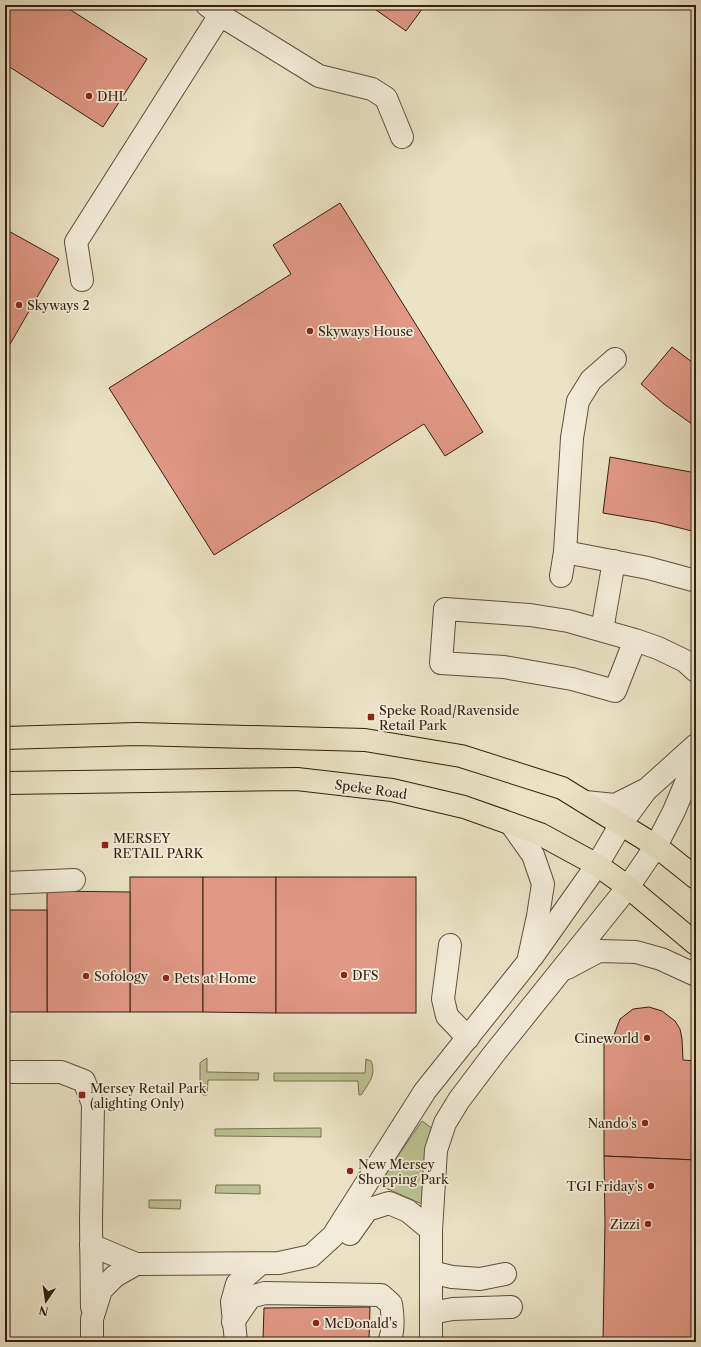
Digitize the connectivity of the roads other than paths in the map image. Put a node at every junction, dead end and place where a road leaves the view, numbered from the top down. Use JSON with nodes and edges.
{"nodes":[{"id":1,"x":213,"y":10,"type":"edge"},
{"id":2,"x":402,"y":138,"type":"dead end"},
{"id":3,"x":82,"y":280,"type":"dead end"},
{"id":4,"x":615,"y":358,"type":"dead end"},
{"id":5,"x":565,"y":552,"type":"junction"},
{"id":6,"x":614,"y":561,"type":"junction"},
{"id":7,"x":561,"y":576,"type":"dead end"},
{"id":8,"x":696,"y":581,"type":"edge"},
{"id":9,"x":602,"y":630,"type":"junction"},
{"id":10,"x":635,"y":640,"type":"junction"},
{"id":11,"x":696,"y":671,"type":"edge"},
{"id":12,"x":5,"y":738,"type":"edge"},
{"id":13,"x":696,"y":745,"type":"edge"},
{"id":14,"x":696,"y":759,"type":"edge"},
{"id":15,"x":5,"y":783,"type":"edge"},
{"id":16,"x":646,"y":790,"type":"junction"},
{"id":17,"x":585,"y":802,"type":"junction"},
{"id":18,"x":511,"y":824,"type":"junction"},
{"id":19,"x":621,"y":824,"type":"junction"},
{"id":20,"x":656,"y":846,"type":"junction"},
{"id":21,"x":596,"y":865,"type":"junction"},
{"id":22,"x":696,"y":878,"type":"edge"},
{"id":23,"x":74,"y":880,"type":"dead end"},
{"id":24,"x":5,"y":883,"type":"edge"},
{"id":25,"x":628,"y":887,"type":"junction"},
{"id":26,"x":696,"y":944,"type":"edge"},
{"id":27,"x":450,"y":946,"type":"dead end"},
{"id":28,"x":528,"y":962,"type":"junction"},
{"id":29,"x":559,"y":972,"type":"junction"},
{"id":30,"x":696,"y":975,"type":"edge"},
{"id":31,"x":468,"y":1038,"type":"junction"},
{"id":32,"x":5,"y":1072,"type":"edge"},
{"id":33,"x":431,"y":1230,"type":"junction"},
{"id":34,"x":333,"y":1236,"type":"junction"},
{"id":35,"x":91,"y":1245,"type":"junction"},
{"id":36,"x":136,"y":1264,"type":"junction"},
{"id":37,"x":260,"y":1264,"type":"junction"},
{"id":38,"x":431,"y":1272,"type":"junction"},
{"id":39,"x":505,"y":1274,"type":"dead end"},
{"id":40,"x":511,"y":1307,"type":"dead end"},
{"id":41,"x":431,"y":1313,"type":"junction"},
{"id":42,"x":238,"y":1316,"type":"edge"},
{"id":43,"x":92,"y":1319,"type":"junction"},
{"id":44,"x":92,"y":1342,"type":"edge"},
{"id":45,"x":390,"y":1342,"type":"edge"},
{"id":46,"x":431,"y":1342,"type":"edge"}],
"edges":[{"from":1,"to":2,"type":"street"},
{"from":1,"to":3,"type":"street"},
{"from":4,"to":5,"type":"street"},
{"from":5,"to":6,"type":"street"},
{"from":5,"to":7,"type":"street"},
{"from":6,"to":8,"type":"street"},
{"from":6,"to":9,"type":"street"},
{"from":9,"to":10,"type":"street"},
{"from":9,"to":10,"type":"street"},
{"from":10,"to":11,"type":"street"},
{"from":12,"to":17,"type":"highway"},
{"from":13,"to":16,"type":"street"},
{"from":14,"to":20,"type":"street"},
{"from":15,"to":18,"type":"highway","name":"Speke Road"},
{"from":16,"to":17,"type":"street"},
{"from":16,"to":19,"type":"street"},
{"from":17,"to":19,"type":"highway"},
{"from":18,"to":21,"type":"highway","name":"Speke Road"},
{"from":18,"to":28,"type":"street"},
{"from":19,"to":20,"type":"highway"},
{"from":19,"to":21,"type":"street"},
{"from":20,"to":22,"type":"highway"},
{"from":20,"to":25,"type":"street"},
{"from":21,"to":25,"type":"highway","name":"Speke Road"},
{"from":21,"to":28,"type":"street"},
{"from":23,"to":24,"type":"street"},
{"from":25,"to":26,"type":"highway","name":"Speke Road"},
{"from":25,"to":29,"type":"street"},
{"from":27,"to":31,"type":"street"},
{"from":28,"to":31,"type":"street"},
{"from":29,"to":30,"type":"street"},
{"from":29,"to":33,"type":"street"},
{"from":31,"to":34,"type":"street"},
{"from":32,"to":35,"type":"street"},
{"from":33,"to":34,"type":"street"},
{"from":33,"to":38,"type":"street"},
{"from":34,"to":37,"type":"street"},
{"from":35,"to":36,"type":"street"},
{"from":35,"to":43,"type":"street"},
{"from":36,"to":37,"type":"street"},
{"from":36,"to":43,"type":"street"},
{"from":37,"to":42,"type":"street"},
{"from":38,"to":39,"type":"street"},
{"from":38,"to":41,"type":"street"},
{"from":40,"to":41,"type":"street"},
{"from":41,"to":46,"type":"street"},
{"from":42,"to":45,"type":"street"},
{"from":43,"to":44,"type":"street"}]}
